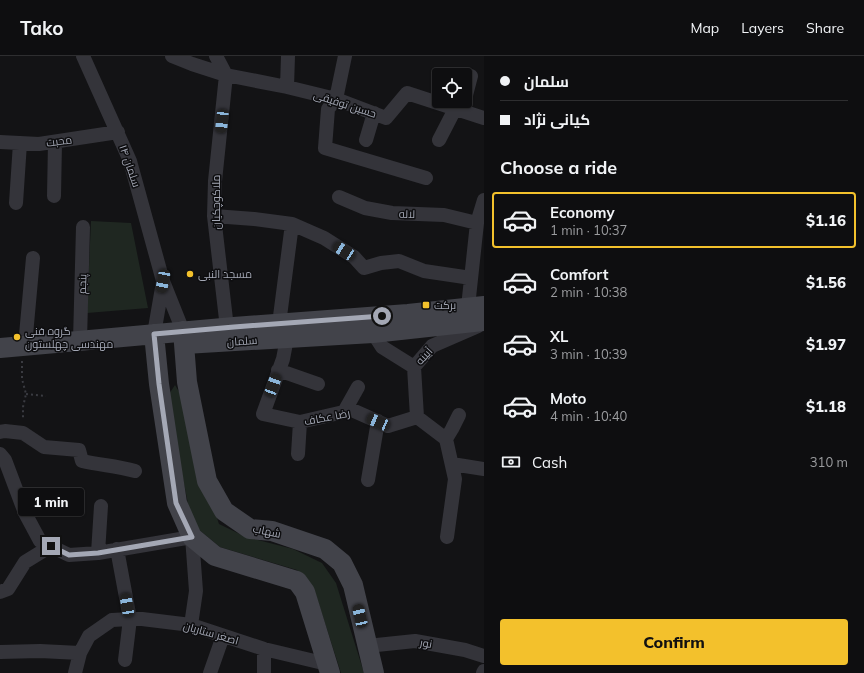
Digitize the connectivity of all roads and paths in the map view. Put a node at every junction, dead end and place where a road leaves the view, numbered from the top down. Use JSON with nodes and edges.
{"nodes":[{"id":1,"x":83,"y":56,"type":"edge"},
{"id":2,"x":172,"y":56,"type":"edge"},
{"id":3,"x":216,"y":56,"type":"edge"},
{"id":4,"x":288,"y":56,"type":"edge"},
{"id":5,"x":345,"y":56,"type":"edge"},
{"id":6,"x":226,"y":75,"type":"junction"},
{"id":7,"x":287,"y":87,"type":"junction"},
{"id":8,"x":336,"y":98,"type":"junction"},
{"id":9,"x":432,"y":98,"type":"edge"},
{"id":10,"x":460,"y":108,"type":"edge"},
{"id":11,"x":467,"y":108,"type":"edge"},
{"id":12,"x":374,"y":113,"type":"junction"},
{"id":13,"x":484,"y":118,"type":"edge"},
{"id":14,"x":118,"y":132,"type":"junction"},
{"id":15,"x":366,"y":140,"type":"dead end"},
{"id":16,"x":439,"y":140,"type":"dead end"},
{"id":17,"x":0,"y":142,"type":"edge"},
{"id":18,"x":55,"y":142,"type":"junction"},
{"id":19,"x":20,"y":143,"type":"junction"},
{"id":20,"x":426,"y":178,"type":"dead end"},
{"id":21,"x":54,"y":196,"type":"dead end"},
{"id":22,"x":338,"y":197,"type":"dead end"},
{"id":23,"x":484,"y":200,"type":"edge"},
{"id":24,"x":16,"y":203,"type":"dead end"},
{"id":25,"x":214,"y":216,"type":"junction"},
{"id":26,"x":477,"y":222,"type":"junction"},
{"id":27,"x":292,"y":224,"type":"junction"},
{"id":28,"x":83,"y":226,"type":"dead end"},
{"id":29,"x":33,"y":258,"type":"dead end"},
{"id":30,"x":471,"y":278,"type":"junction"},
{"id":31,"x":163,"y":281,"type":"junction"},
{"id":32,"x":476,"y":306,"type":"edge"},
{"id":33,"x":484,"y":322,"type":"edge"},
{"id":34,"x":227,"y":328,"type":"junction"},
{"id":35,"x":283,"y":331,"type":"junction"},
{"id":36,"x":373,"y":333,"type":"junction"},
{"id":37,"x":183,"y":338,"type":"junction"},
{"id":38,"x":80,"y":341,"type":"junction"},
{"id":39,"x":154,"y":341,"type":"junction"},
{"id":40,"x":0,"y":348,"type":"edge"},
{"id":41,"x":24,"y":353,"type":"junction"},
{"id":42,"x":0,"y":361,"type":"edge"},
{"id":43,"x":414,"y":367,"type":"junction"},
{"id":44,"x":278,"y":370,"type":"junction"},
{"id":45,"x":187,"y":382,"type":"junction"},
{"id":46,"x":159,"y":384,"type":"junction"},
{"id":47,"x":318,"y":384,"type":"dead end"},
{"id":48,"x":358,"y":387,"type":"dead end"},
{"id":49,"x":26,"y":394,"type":"junction"},
{"id":50,"x":46,"y":396,"type":"dead end"},
{"id":51,"x":344,"y":412,"type":"junction"},
{"id":52,"x":459,"y":415,"type":"dead end"},
{"id":53,"x":417,"y":417,"type":"junction"},
{"id":54,"x":300,"y":422,"type":"junction"},
{"id":55,"x":378,"y":422,"type":"junction"},
{"id":56,"x":0,"y":432,"type":"edge"},
{"id":57,"x":23,"y":433,"type":"junction"},
{"id":58,"x":446,"y":439,"type":"junction"},
{"id":59,"x":0,"y":454,"type":"edge"},
{"id":60,"x":298,"y":454,"type":"dead end"},
{"id":61,"x":452,"y":464,"type":"junction"},
{"id":62,"x":484,"y":469,"type":"edge"},
{"id":63,"x":136,"y":471,"type":"dead end"},
{"id":64,"x":368,"y":480,"type":"dead end"},
{"id":65,"x":101,"y":506,"type":"dead end"},
{"id":66,"x":192,"y":537,"type":"junction"},
{"id":67,"x":447,"y":537,"type":"dead end"},
{"id":68,"x":51,"y":546,"type":"junction"},
{"id":69,"x":117,"y":549,"type":"junction"},
{"id":70,"x":98,"y":553,"type":"junction"},
{"id":71,"x":0,"y":592,"type":"edge"},
{"id":72,"x":130,"y":619,"type":"junction"},
{"id":73,"x":191,"y":625,"type":"junction"},
{"id":74,"x":223,"y":636,"type":"junction"},
{"id":75,"x":367,"y":646,"type":"junction"},
{"id":76,"x":264,"y":649,"type":"junction"},
{"id":77,"x":0,"y":652,"type":"edge"},
{"id":78,"x":80,"y":653,"type":"junction"},
{"id":79,"x":484,"y":656,"type":"edge"},
{"id":80,"x":125,"y":660,"type":"dead end"},
{"id":81,"x":329,"y":668,"type":"edge"},
{"id":82,"x":75,"y":673,"type":"edge"},
{"id":83,"x":210,"y":673,"type":"edge"},
{"id":84,"x":264,"y":673,"type":"edge"},
{"id":85,"x":374,"y":673,"type":"edge"}],
"edges":[{"from":1,"to":14,"type":"street","name":"سلمان ۱۴"},
{"from":2,"to":6,"type":"street","name":"حسین توفیقی"},
{"from":3,"to":6,"type":"street"},
{"from":4,"to":7,"type":"street"},
{"from":5,"to":8,"type":"street"},
{"from":6,"to":7,"type":"street","name":"حسین توفیقی"},
{"from":6,"to":25,"type":"street","name":"ملاکوچکیان"},
{"from":7,"to":8,"type":"street","name":"حسین توفیقی"},
{"from":8,"to":12,"type":"street","name":"حسین توفیقی"},
{"from":8,"to":20,"type":"street"},
{"from":9,"to":12,"type":"street","name":"حسین توفیقی"},
{"from":10,"to":16,"type":"street"},
{"from":11,"to":13,"type":"street","name":"حسین توفیقی"},
{"from":12,"to":15,"type":"street"},
{"from":14,"to":18,"type":"street","name":"محبت"},
{"from":14,"to":31,"type":"street","name":"سلمان ۱۴"},
{"from":17,"to":19,"type":"street","name":"محبت"},
{"from":18,"to":19,"type":"street","name":"محبت"},
{"from":18,"to":21,"type":"street"},
{"from":19,"to":24,"type":"street"},
{"from":22,"to":26,"type":"street","name":"لاله"},
{"from":23,"to":26,"type":"street"},
{"from":25,"to":27,"type":"street"},
{"from":25,"to":34,"type":"street","name":"ملاکوچکیان"},
{"from":26,"to":30,"type":"street"},
{"from":27,"to":30,"type":"street"},
{"from":27,"to":35,"type":"street","name":"رضا عکاف"},
{"from":28,"to":38,"type":"street","name":"پنجم"},
{"from":29,"to":41,"type":"street"},
{"from":30,"to":32,"type":"street"},
{"from":31,"to":37,"type":"street","name":"سلمان ۱۴"},
{"from":31,"to":39,"type":"street","name":"سلمان ۱۴"},
{"from":32,"to":35,"type":"main road","name":"سلمان"},
{"from":33,"to":36,"type":"main road","name":"سلمان"},
{"from":33,"to":43,"type":"street","name":"آیینه"},
{"from":34,"to":35,"type":"main road","name":"سلمان"},
{"from":34,"to":37,"type":"main road","name":"سلمان"},
{"from":35,"to":36,"type":"main road","name":"سلمان"},
{"from":35,"to":37,"type":"main road","name":"سلمان"},
{"from":35,"to":44,"type":"street","name":"رضا عکاف"},
{"from":36,"to":43,"type":"street","name":"آیینه"},
{"from":37,"to":39,"type":"main road","name":"سلمان"},
{"from":37,"to":45,"type":"main road","name":"شهاب"},
{"from":38,"to":39,"type":"main road","name":"سلمان"},
{"from":38,"to":41,"type":"main road","name":"سلمان"},
{"from":39,"to":41,"type":"main road","name":"سلمان"},
{"from":39,"to":46,"type":"main road"},
{"from":40,"to":41,"type":"main road","name":"سلمان"},
{"from":41,"to":42,"type":"main road","name":"سلمان"},
{"from":41,"to":49,"type":"path"},
{"from":43,"to":53,"type":"street"},
{"from":44,"to":47,"type":"street"},
{"from":44,"to":54,"type":"street","name":"رضا عکاف"},
{"from":45,"to":46,"type":"main road"},
{"from":45,"to":75,"type":"main road","name":"شهاب"},
{"from":46,"to":66,"type":"main road"},
{"from":48,"to":51,"type":"street"},
{"from":49,"to":50,"type":"path"},
{"from":49,"to":57,"type":"path"},
{"from":51,"to":54,"type":"street","name":"رضا عکاف"},
{"from":51,"to":55,"type":"street","name":"رضا عکاف"},
{"from":52,"to":58,"type":"street"},
{"from":53,"to":55,"type":"street","name":"رضا عکاف"},
{"from":53,"to":58,"type":"street"},
{"from":54,"to":60,"type":"street"},
{"from":55,"to":64,"type":"street"},
{"from":56,"to":57,"type":"street"},
{"from":57,"to":63,"type":"street"},
{"from":58,"to":61,"type":"street"},
{"from":59,"to":68,"type":"street"},
{"from":61,"to":62,"type":"street"},
{"from":61,"to":67,"type":"street"},
{"from":65,"to":70,"type":"street"},
{"from":66,"to":69,"type":"street"},
{"from":66,"to":73,"type":"street"},
{"from":66,"to":81,"type":"main road"},
{"from":68,"to":70,"type":"street"},
{"from":68,"to":71,"type":"street"},
{"from":69,"to":70,"type":"street"},
{"from":69,"to":72,"type":"street"},
{"from":72,"to":73,"type":"street","name":"اصغر ستاریان"},
{"from":72,"to":78,"type":"street","name":"اصغر ستاریان"},
{"from":72,"to":80,"type":"street"},
{"from":73,"to":74,"type":"street","name":"اصغر ستاریان"},
{"from":74,"to":76,"type":"street","name":"اصغر ستاریان"},
{"from":74,"to":83,"type":"street"},
{"from":75,"to":79,"type":"street","name":"نور"},
{"from":75,"to":85,"type":"main road","name":"شهاب"},
{"from":76,"to":81,"type":"street","name":"اصغر ستاریان"},
{"from":76,"to":84,"type":"street"},
{"from":77,"to":78,"type":"street"},
{"from":78,"to":82,"type":"street","name":"اصغر ستاریان"}]}
